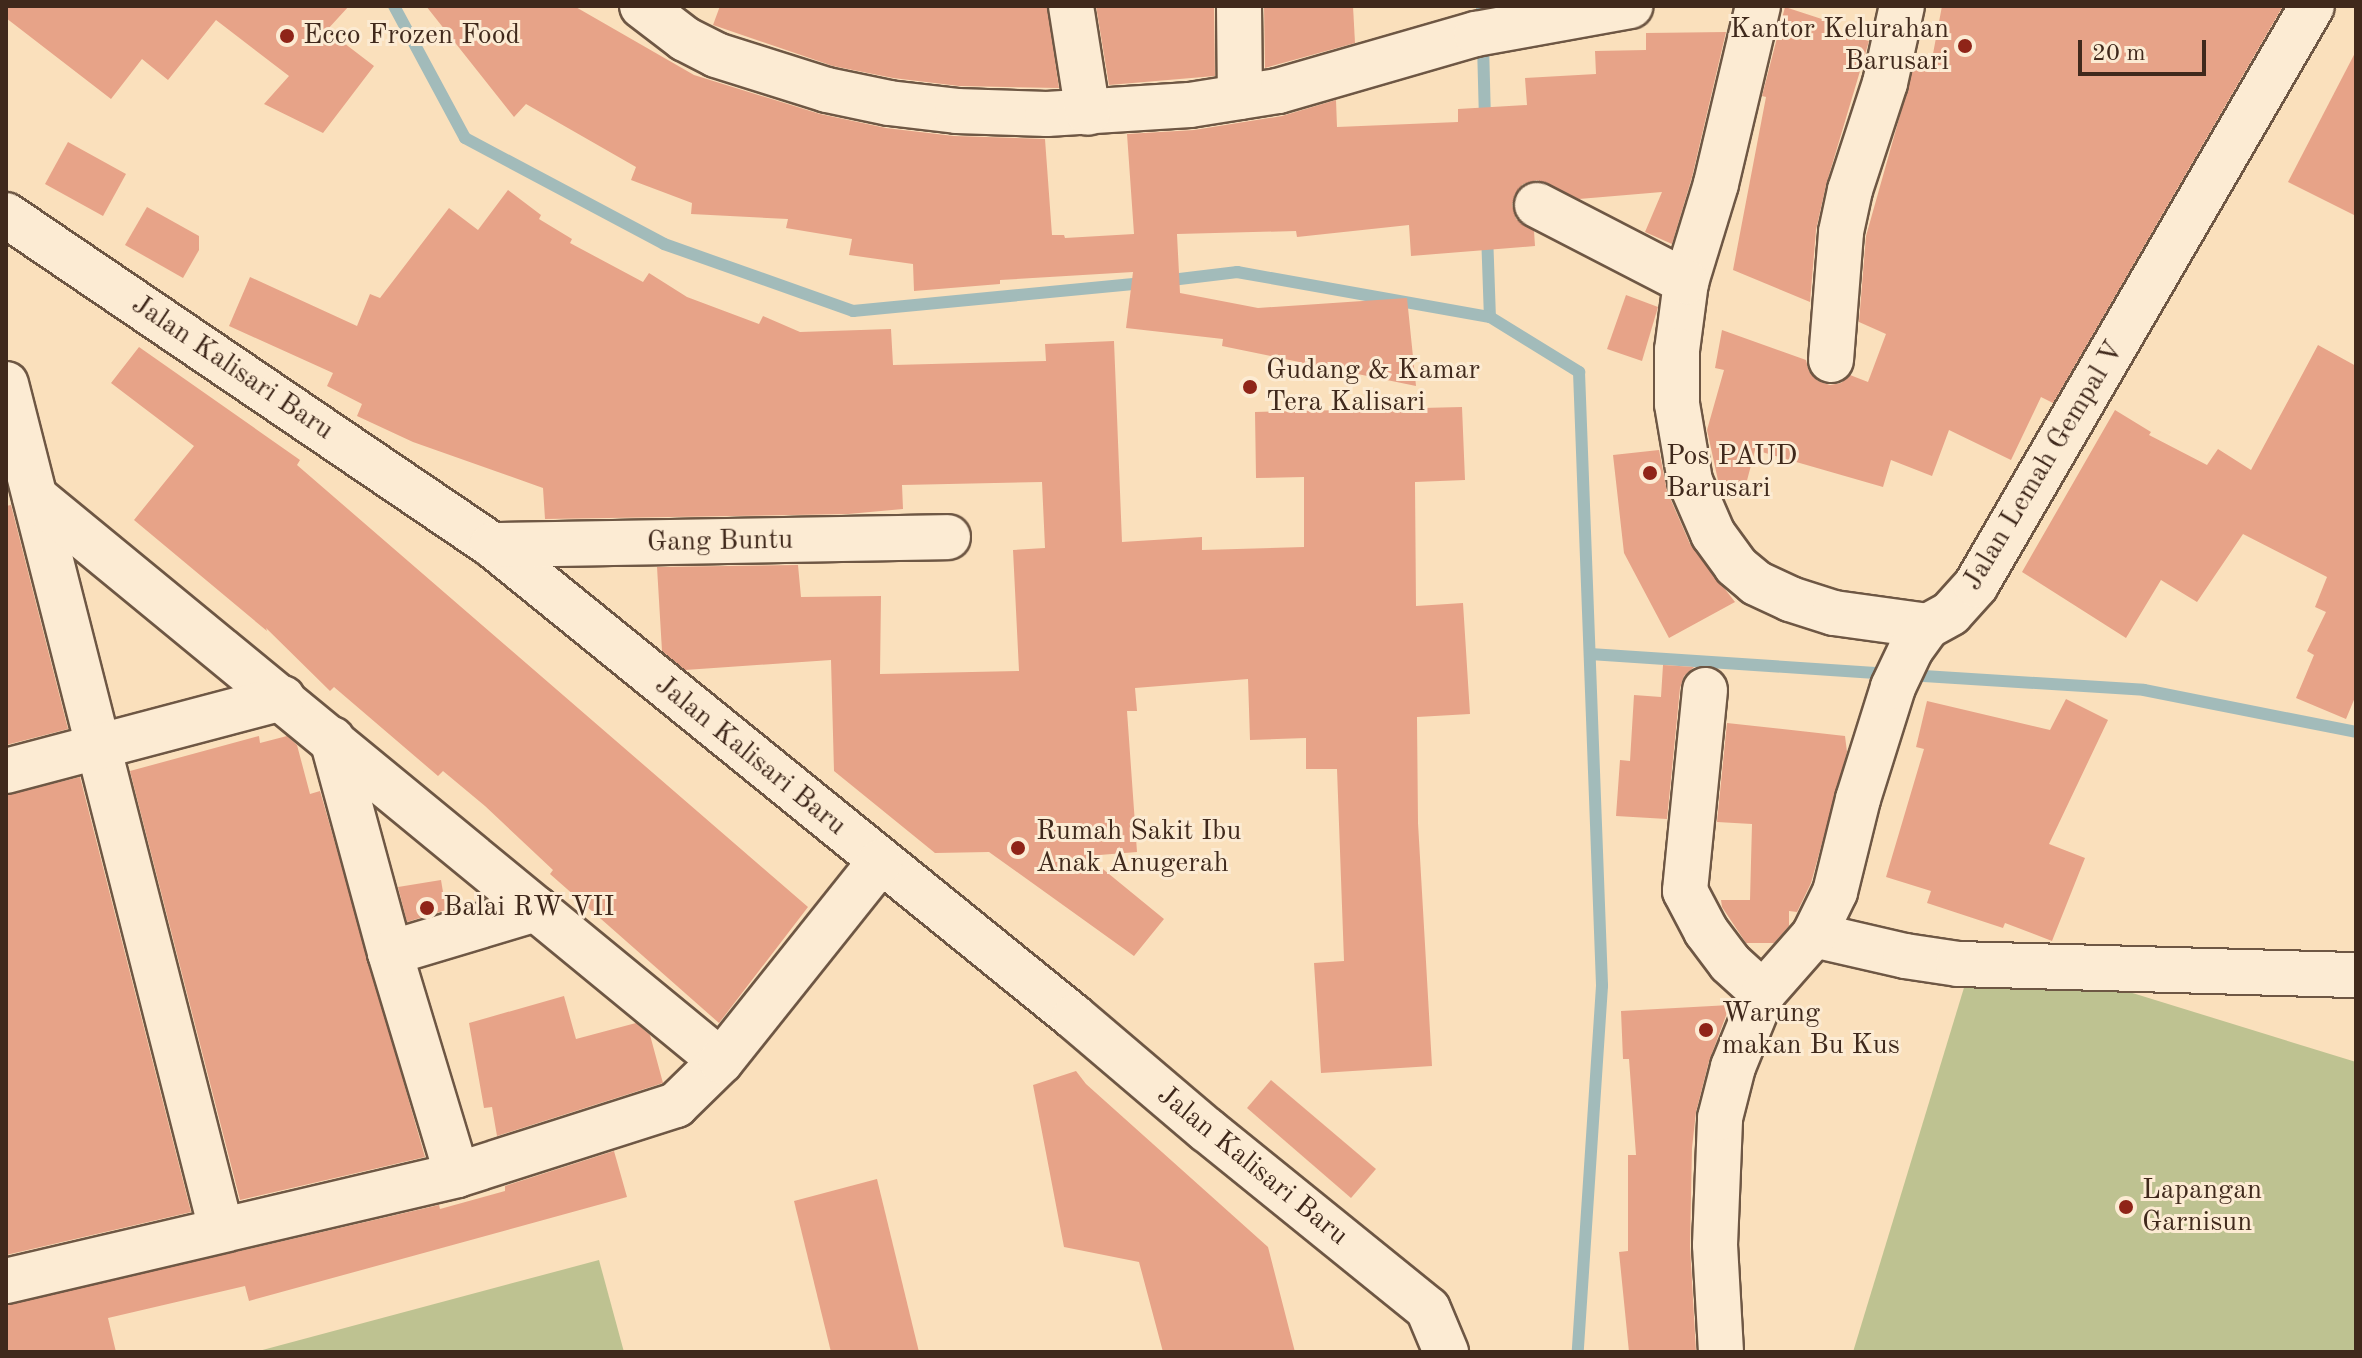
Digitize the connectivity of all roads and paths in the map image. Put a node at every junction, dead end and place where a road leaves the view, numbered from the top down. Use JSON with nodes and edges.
{"nodes":[{"id":1,"x":642,"y":6,"type":"edge"},
{"id":2,"x":1071,"y":6,"type":"edge"},
{"id":3,"x":1239,"y":6,"type":"edge"},
{"id":4,"x":1630,"y":6,"type":"edge"},
{"id":5,"x":1758,"y":6,"type":"edge"},
{"id":6,"x":1902,"y":6,"type":"edge"},
{"id":7,"x":2312,"y":6,"type":"edge"},
{"id":8,"x":1480,"y":26,"type":"edge"},
{"id":9,"x":1240,"y":97,"type":"junction"},
{"id":10,"x":1088,"y":113,"type":"junction"},
{"id":11,"x":1537,"y":205,"type":"dead end"},
{"id":12,"x":6,"y":215,"type":"edge"},
{"id":13,"x":1686,"y":282,"type":"junction"},
{"id":14,"x":1831,"y":360,"type":"dead end"},
{"id":15,"x":6,"y":384,"type":"edge"},
{"id":16,"x":35,"y":497,"type":"junction"},
{"id":17,"x":948,"y":537,"type":"dead end"},
{"id":18,"x":492,"y":545,"type":"junction"},
{"id":19,"x":1911,"y":654,"type":"junction"},
{"id":20,"x":1705,"y":690,"type":"dead end"},
{"id":21,"x":283,"y":698,"type":"junction"},
{"id":22,"x":332,"y":739,"type":"junction"},
{"id":23,"x":97,"y":746,"type":"junction"},
{"id":24,"x":6,"y":771,"type":"edge"},
{"id":25,"x":880,"y":862,"type":"junction"},
{"id":26,"x":537,"y":909,"type":"junction"},
{"id":27,"x":1814,"y":935,"type":"junction"},
{"id":28,"x":390,"y":953,"type":"junction"},
{"id":29,"x":2356,"y":975,"type":"edge"},
{"id":30,"x":1763,"y":993,"type":"junction"},
{"id":31,"x":721,"y":1061,"type":"junction"},
{"id":32,"x":457,"y":1175,"type":"junction"},
{"id":33,"x":221,"y":1229,"type":"junction"},
{"id":34,"x":6,"y":1280,"type":"edge"},
{"id":35,"x":1446,"y":1352,"type":"edge"},
{"id":36,"x":1721,"y":1352,"type":"edge"}],
"edges":[{"from":1,"to":10,"type":"street"},
{"from":2,"to":10,"type":"street"},
{"from":3,"to":9,"type":"street"},
{"from":4,"to":8,"type":"street"},
{"from":5,"to":13,"type":"street"},
{"from":6,"to":14,"type":"street"},
{"from":7,"to":19,"type":"street","name":"Jalan Lemah Gempal V"},
{"from":8,"to":9,"type":"street"},
{"from":9,"to":10,"type":"street"},
{"from":11,"to":13,"type":"street"},
{"from":12,"to":18,"type":"street","name":"Jalan Kalisari Baru"},
{"from":13,"to":19,"type":"street"},
{"from":15,"to":16,"type":"street"},
{"from":16,"to":21,"type":"street"},
{"from":16,"to":23,"type":"street"},
{"from":17,"to":18,"type":"street","name":"Gang Buntu"},
{"from":18,"to":25,"type":"street","name":"Jalan Kalisari Baru"},
{"from":19,"to":27,"type":"street"},
{"from":20,"to":30,"type":"street"},
{"from":21,"to":22,"type":"street"},
{"from":21,"to":23,"type":"street"},
{"from":22,"to":26,"type":"street"},
{"from":22,"to":28,"type":"street"},
{"from":23,"to":24,"type":"street"},
{"from":23,"to":33,"type":"street"},
{"from":25,"to":31,"type":"street"},
{"from":25,"to":35,"type":"street","name":"Jalan Kalisari Baru"},
{"from":26,"to":28,"type":"street"},
{"from":26,"to":31,"type":"street"},
{"from":27,"to":29,"type":"street"},
{"from":27,"to":30,"type":"street"},
{"from":28,"to":32,"type":"street"},
{"from":30,"to":36,"type":"street"},
{"from":31,"to":32,"type":"street"},
{"from":32,"to":33,"type":"street"},
{"from":33,"to":34,"type":"street"}]}
